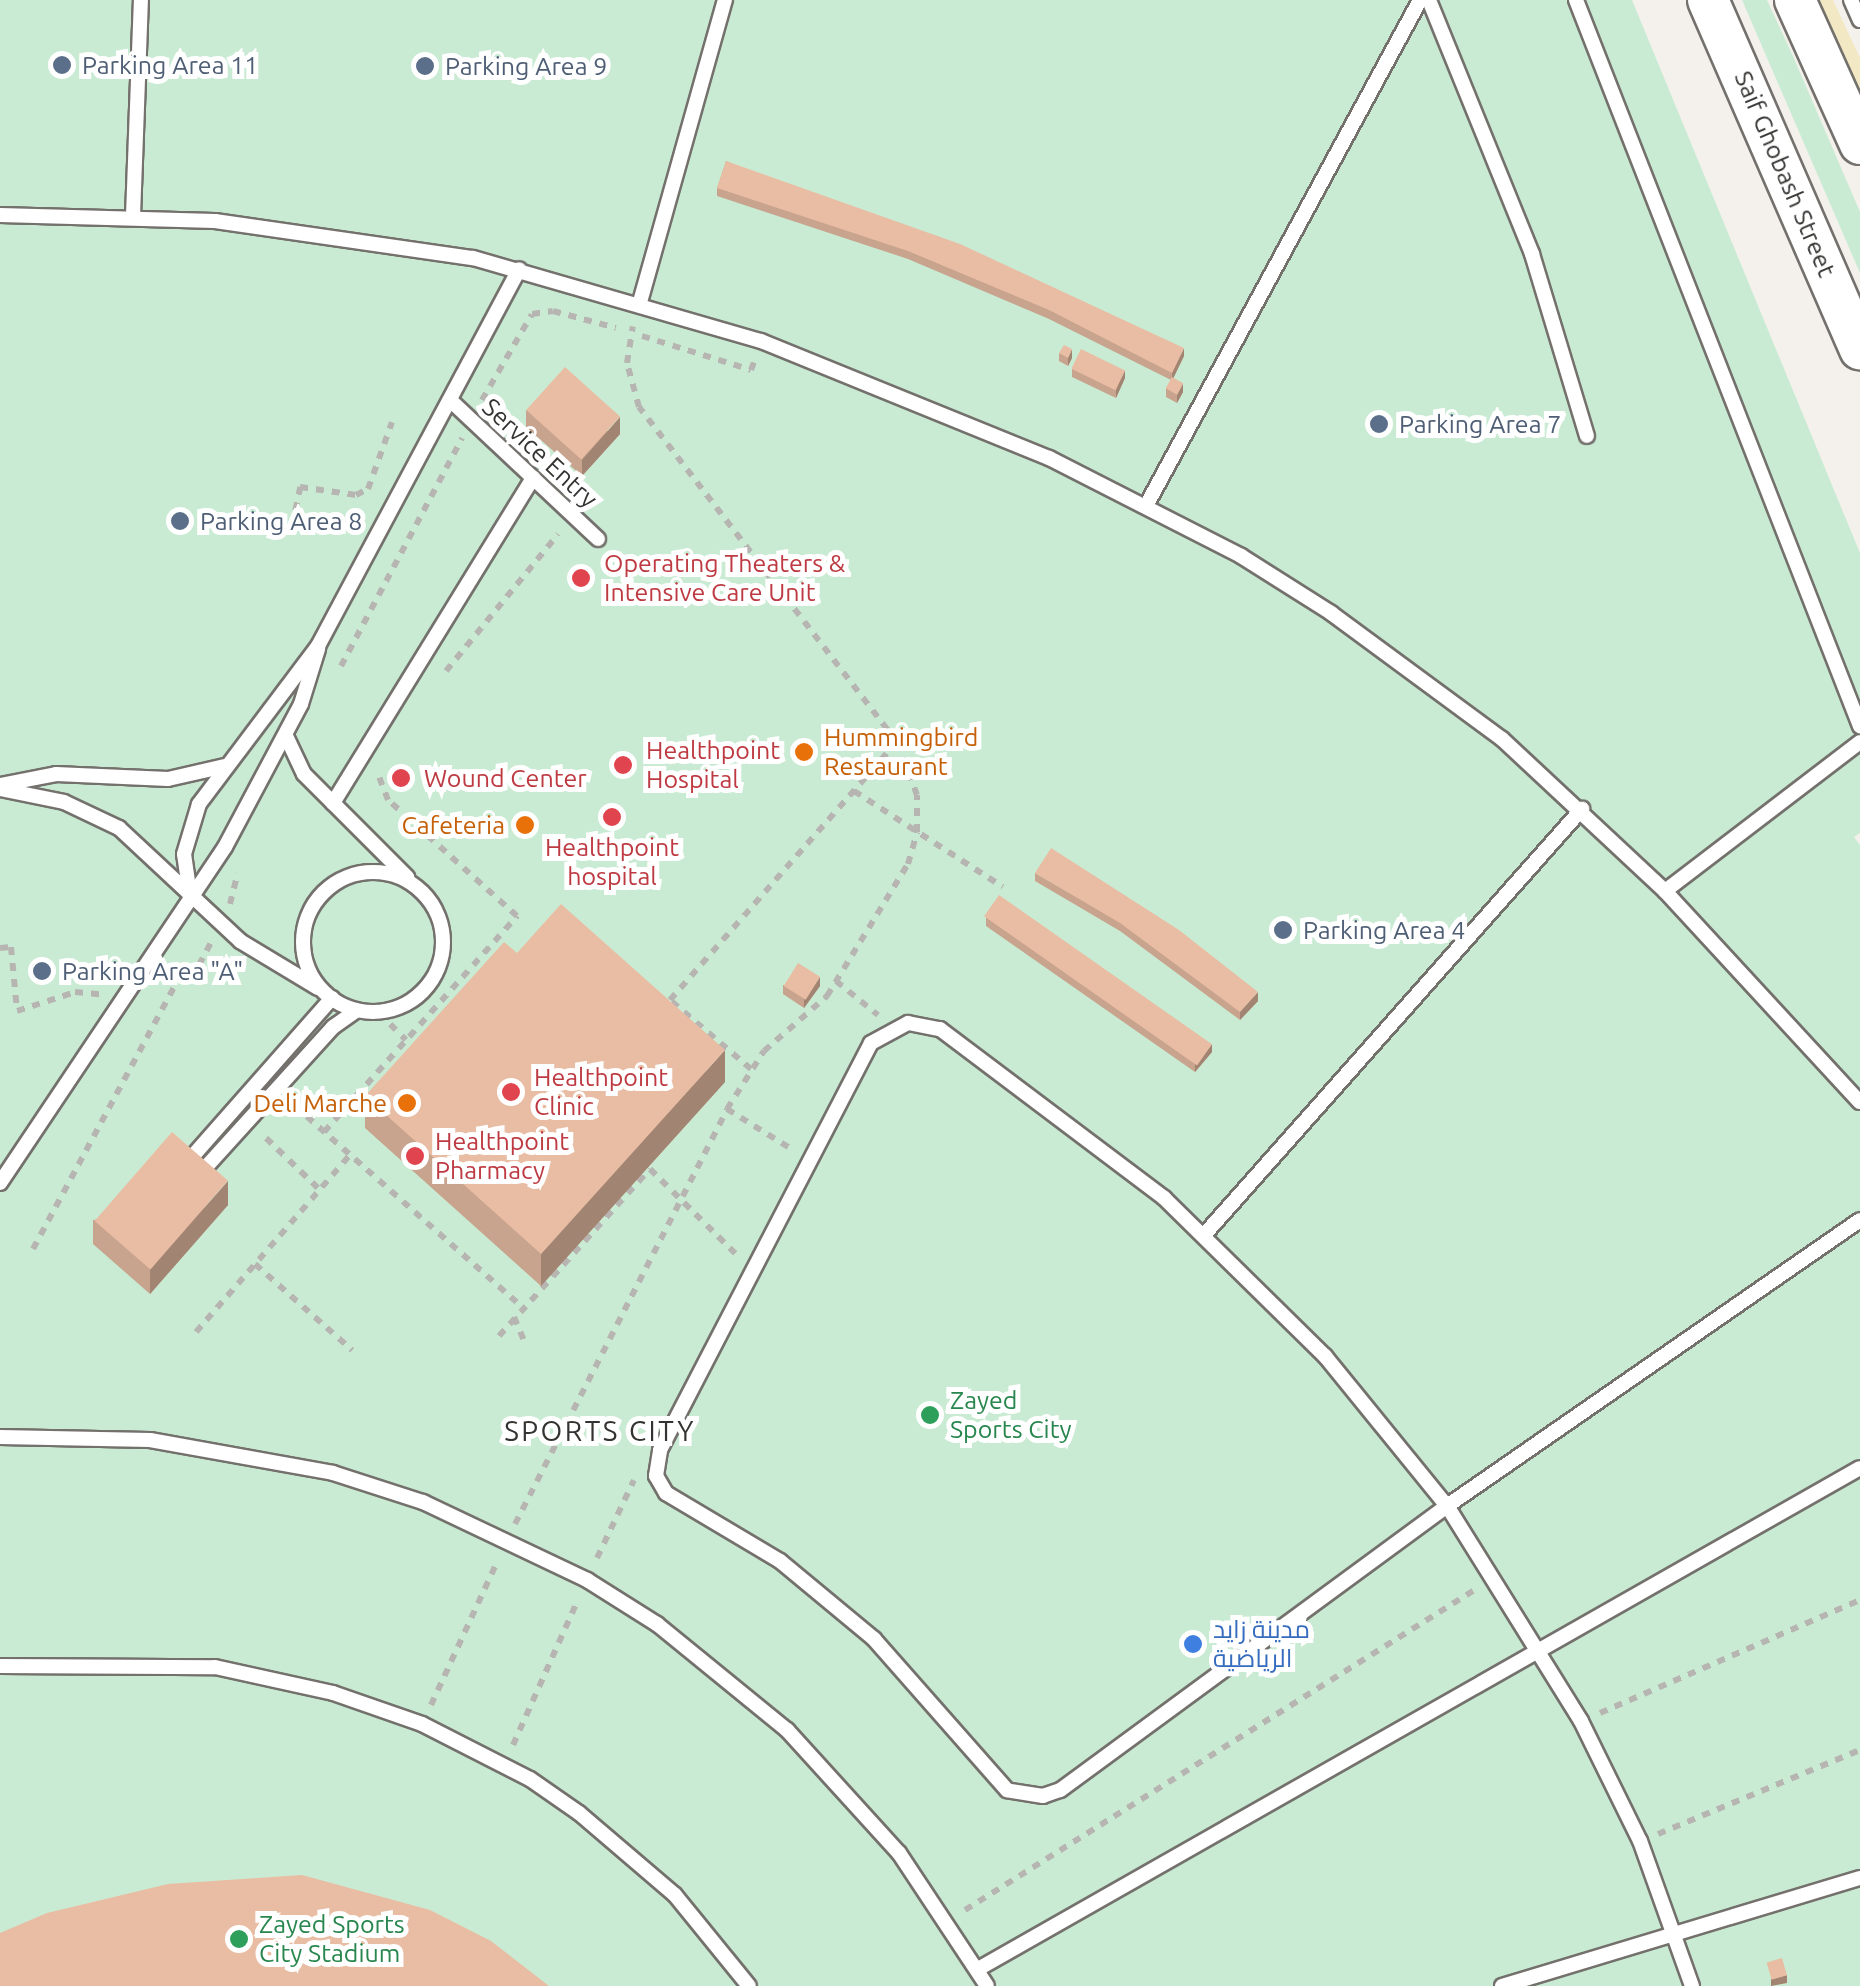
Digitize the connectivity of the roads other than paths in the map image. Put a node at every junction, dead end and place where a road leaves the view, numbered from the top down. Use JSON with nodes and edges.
{"nodes":[{"id":1,"x":141,"y":0,"type":"edge"},
{"id":2,"x":725,"y":0,"type":"edge"},
{"id":3,"x":1420,"y":0,"type":"edge"},
{"id":4,"x":1429,"y":0,"type":"edge"},
{"id":5,"x":1576,"y":0,"type":"edge"},
{"id":6,"x":1708,"y":0,"type":"edge"},
{"id":7,"x":1795,"y":0,"type":"edge"},
{"id":8,"x":1851,"y":0,"type":"edge"},
{"id":9,"x":1860,"y":20,"type":"edge"},
{"id":10,"x":1860,"y":144,"type":"edge"},
{"id":11,"x":0,"y":215,"type":"edge"},
{"id":12,"x":133,"y":216,"type":"junction"},
{"id":13,"x":520,"y":270,"type":"junction"},
{"id":14,"x":640,"y":302,"type":"junction"},
{"id":15,"x":1860,"y":349,"type":"edge"},
{"id":16,"x":450,"y":400,"type":"junction"},
{"id":17,"x":1587,"y":436,"type":"dead end"},
{"id":18,"x":533,"y":478,"type":"junction"},
{"id":19,"x":1146,"y":506,"type":"junction"},
{"id":20,"x":598,"y":539,"type":"dead end"},
{"id":21,"x":318,"y":646,"type":"junction"},
{"id":22,"x":1860,"y":726,"type":"edge"},
{"id":23,"x":286,"y":736,"type":"junction"},
{"id":24,"x":1860,"y":742,"type":"edge"},
{"id":25,"x":226,"y":766,"type":"junction"},
{"id":26,"x":0,"y":787,"type":"edge"},
{"id":27,"x":333,"y":803,"type":"junction"},
{"id":28,"x":1582,"y":809,"type":"junction"},
{"id":29,"x":414,"y":884,"type":"junction"},
{"id":30,"x":1665,"y":890,"type":"junction"},
{"id":31,"x":190,"y":895,"type":"junction"},
{"id":32,"x":328,"y":994,"type":"junction"},
{"id":33,"x":357,"y":1010,"type":"junction"},
{"id":34,"x":1860,"y":1102,"type":"edge"},
{"id":35,"x":184,"y":1166,"type":"edge"},
{"id":36,"x":196,"y":1177,"type":"edge"},
{"id":37,"x":0,"y":1183,"type":"edge"},
{"id":38,"x":1860,"y":1220,"type":"edge"},
{"id":39,"x":1204,"y":1235,"type":"junction"},
{"id":40,"x":0,"y":1437,"type":"edge"},
{"id":41,"x":1860,"y":1468,"type":"edge"},
{"id":42,"x":1447,"y":1506,"type":"junction"},
{"id":43,"x":1538,"y":1645,"type":"junction"},
{"id":44,"x":0,"y":1666,"type":"edge"},
{"id":45,"x":1860,"y":1878,"type":"edge"},
{"id":46,"x":1676,"y":1933,"type":"junction"},
{"id":47,"x":978,"y":1969,"type":"junction"},
{"id":48,"x":749,"y":1986,"type":"edge"},
{"id":49,"x":987,"y":1986,"type":"edge"},
{"id":50,"x":1502,"y":1986,"type":"edge"},
{"id":51,"x":1692,"y":1986,"type":"edge"}],
"edges":[{"from":1,"to":12,"type":"lane"},
{"from":2,"to":14,"type":"lane"},
{"from":3,"to":19,"type":"lane"},
{"from":4,"to":17,"type":"lane"},
{"from":5,"to":22,"type":"lane"},
{"from":6,"to":15,"type":"street","name":"Saif Ghobash Street"},
{"from":7,"to":10,"type":"street"},
{"from":8,"to":9,"type":"lane"},
{"from":11,"to":12,"type":"lane"},
{"from":12,"to":13,"type":"lane"},
{"from":13,"to":14,"type":"lane"},
{"from":13,"to":16,"type":"lane"},
{"from":14,"to":19,"type":"lane"},
{"from":16,"to":18,"type":"lane","name":"Service Entry"},
{"from":16,"to":21,"type":"lane"},
{"from":18,"to":20,"type":"lane","name":"Service Entry"},
{"from":18,"to":27,"type":"lane"},
{"from":19,"to":28,"type":"lane"},
{"from":21,"to":23,"type":"lane"},
{"from":21,"to":25,"type":"lane"},
{"from":23,"to":27,"type":"lane"},
{"from":23,"to":31,"type":"lane"},
{"from":24,"to":30,"type":"lane"},
{"from":25,"to":26,"type":"lane"},
{"from":25,"to":31,"type":"lane"},
{"from":26,"to":31,"type":"lane"},
{"from":27,"to":29,"type":"lane"},
{"from":28,"to":30,"type":"lane"},
{"from":28,"to":39,"type":"lane"},
{"from":29,"to":32,"type":"lane"},
{"from":29,"to":33,"type":"lane"},
{"from":30,"to":34,"type":"lane"},
{"from":31,"to":32,"type":"lane"},
{"from":31,"to":37,"type":"lane"},
{"from":32,"to":33,"type":"lane"},
{"from":32,"to":35,"type":"lane"},
{"from":33,"to":36,"type":"lane"},
{"from":38,"to":42,"type":"lane"},
{"from":39,"to":42,"type":"lane"},
{"from":39,"to":42,"type":"lane"},
{"from":40,"to":47,"type":"lane"},
{"from":41,"to":43,"type":"lane"},
{"from":42,"to":43,"type":"lane"},
{"from":43,"to":46,"type":"lane"},
{"from":43,"to":47,"type":"lane"},
{"from":44,"to":48,"type":"lane"},
{"from":45,"to":46,"type":"lane"},
{"from":46,"to":50,"type":"lane"},
{"from":46,"to":51,"type":"lane"},
{"from":47,"to":49,"type":"lane"}]}
